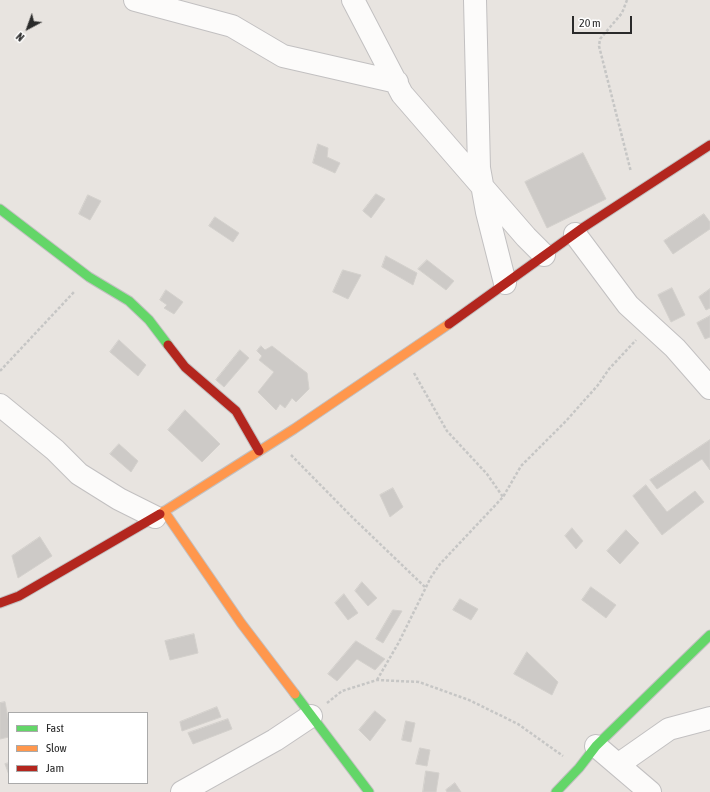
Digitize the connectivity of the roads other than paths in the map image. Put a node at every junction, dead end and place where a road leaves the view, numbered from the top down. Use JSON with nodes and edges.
{"nodes":[{"id":1,"x":136,"y":0,"type":"edge"},
{"id":2,"x":353,"y":0,"type":"edge"},
{"id":3,"x":475,"y":0,"type":"edge"},
{"id":4,"x":397,"y":82,"type":"junction"},
{"id":5,"x":710,"y":145,"type":"edge"},
{"id":6,"x":480,"y":184,"type":"junction"},
{"id":7,"x":0,"y":210,"type":"edge"},
{"id":8,"x":574,"y":234,"type":"junction"},
{"id":9,"x":544,"y":255,"type":"junction"},
{"id":10,"x":505,"y":283,"type":"junction"},
{"id":11,"x":710,"y":388,"type":"edge"},
{"id":12,"x":0,"y":405,"type":"edge"},
{"id":13,"x":259,"y":451,"type":"junction"},
{"id":14,"x":160,"y":514,"type":"junction"},
{"id":15,"x":0,"y":603,"type":"edge"},
{"id":16,"x":710,"y":635,"type":"edge"},
{"id":17,"x":311,"y":716,"type":"junction"},
{"id":18,"x":710,"y":718,"type":"edge"},
{"id":19,"x":596,"y":746,"type":"junction"},
{"id":20,"x":619,"y":764,"type":"junction"},
{"id":21,"x":182,"y":792,"type":"edge"},
{"id":22,"x":369,"y":792,"type":"edge"},
{"id":23,"x":556,"y":792,"type":"edge"},
{"id":24,"x":650,"y":792,"type":"edge"}],
"edges":[{"from":1,"to":4,"type":"street"},
{"from":2,"to":4,"type":"street"},
{"from":3,"to":6,"type":"street"},
{"from":4,"to":6,"type":"street"},
{"from":5,"to":8,"type":"street"},
{"from":6,"to":9,"type":"street"},
{"from":6,"to":10,"type":"street"},
{"from":7,"to":13,"type":"street"},
{"from":8,"to":9,"type":"street"},
{"from":8,"to":11,"type":"street"},
{"from":9,"to":10,"type":"street"},
{"from":10,"to":13,"type":"street"},
{"from":12,"to":14,"type":"street"},
{"from":13,"to":14,"type":"street"},
{"from":14,"to":15,"type":"street"},
{"from":14,"to":17,"type":"street"},
{"from":16,"to":19,"type":"street"},
{"from":17,"to":21,"type":"street"},
{"from":17,"to":22,"type":"street"},
{"from":18,"to":20,"type":"street"},
{"from":19,"to":20,"type":"street"},
{"from":19,"to":23,"type":"street"},
{"from":20,"to":24,"type":"street"}]}
